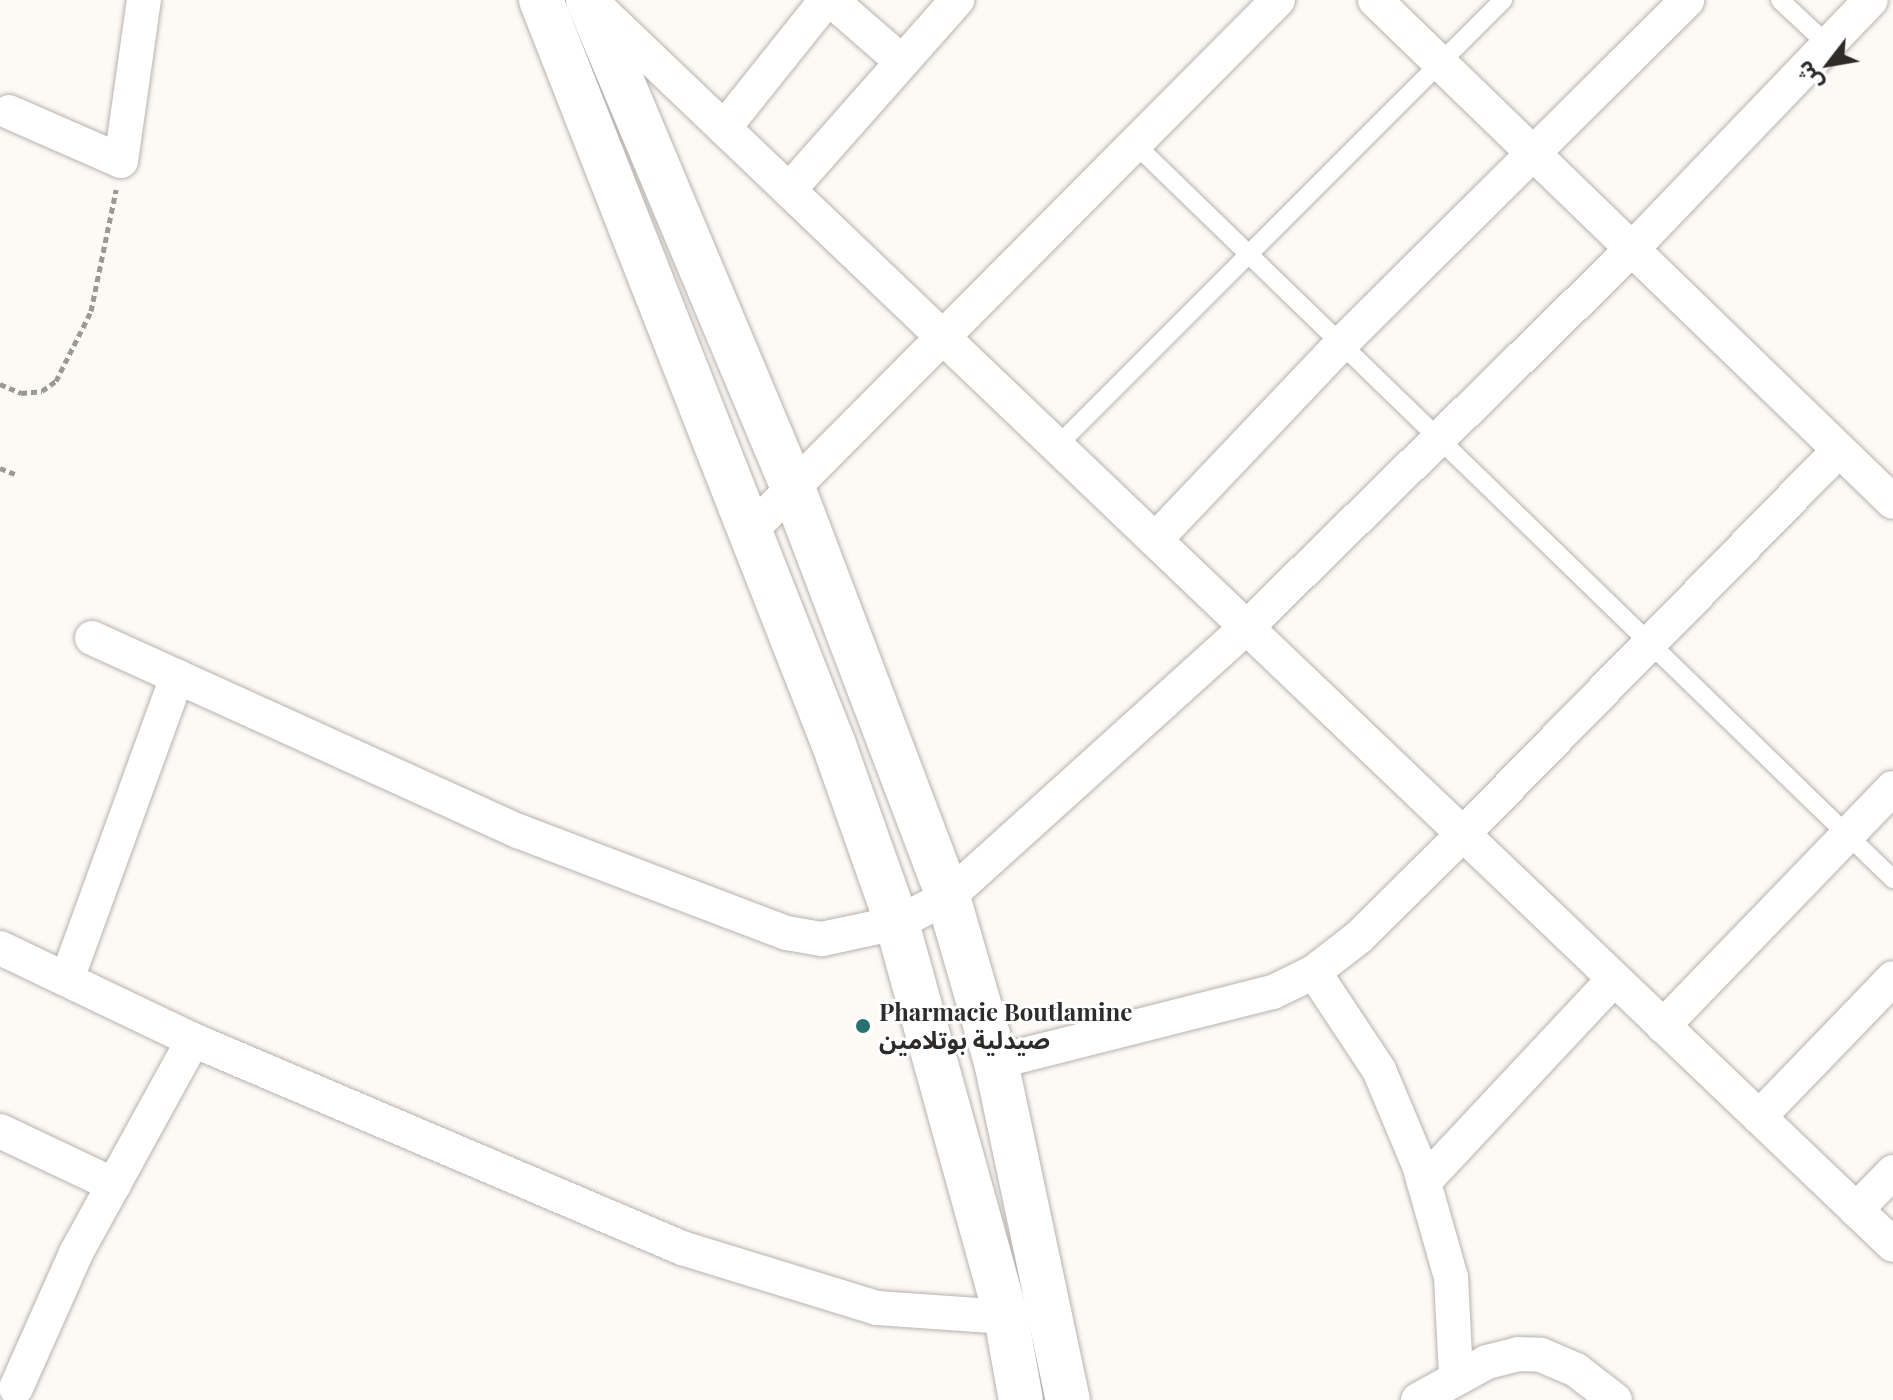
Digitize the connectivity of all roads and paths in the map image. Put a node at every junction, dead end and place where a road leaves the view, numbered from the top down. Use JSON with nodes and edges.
{"nodes":[{"id":1,"x":144,"y":0,"type":"edge"},
{"id":2,"x":541,"y":0,"type":"edge"},
{"id":3,"x":589,"y":0,"type":"edge"},
{"id":4,"x":828,"y":0,"type":"edge"},
{"id":5,"x":957,"y":0,"type":"edge"},
{"id":6,"x":1278,"y":0,"type":"edge"},
{"id":7,"x":1375,"y":0,"type":"edge"},
{"id":8,"x":1503,"y":0,"type":"edge"},
{"id":9,"x":1687,"y":0,"type":"edge"},
{"id":10,"x":1780,"y":0,"type":"edge"},
{"id":11,"x":1871,"y":0,"type":"edge"},
{"id":12,"x":1828,"y":45,"type":"junction"},
{"id":13,"x":902,"y":62,"type":"junction"},
{"id":14,"x":1441,"y":64,"type":"junction"},
{"id":15,"x":9,"y":112,"type":"dead end"},
{"id":16,"x":724,"y":128,"type":"junction"},
{"id":17,"x":1135,"y":144,"type":"junction"},
{"id":18,"x":1533,"y":153,"type":"junction"},
{"id":19,"x":121,"y":161,"type":"junction"},
{"id":20,"x":789,"y":190,"type":"junction"},
{"id":21,"x":1632,"y":249,"type":"junction"},
{"id":22,"x":1250,"y":255,"type":"junction"},
{"id":23,"x":943,"y":337,"type":"junction"},
{"id":24,"x":1341,"y":344,"type":"junction"},
{"id":25,"x":0,"y":384,"type":"edge"},
{"id":26,"x":1438,"y":437,"type":"junction"},
{"id":27,"x":1057,"y":446,"type":"junction"},
{"id":28,"x":1839,"y":450,"type":"junction"},
{"id":29,"x":0,"y":468,"type":"edge"},
{"id":30,"x":15,"y":474,"type":"dead end"},
{"id":31,"x":793,"y":488,"type":"junction"},
{"id":32,"x":1893,"y":502,"type":"edge"},
{"id":33,"x":747,"y":534,"type":"junction"},
{"id":34,"x":1155,"y":540,"type":"junction"},
{"id":35,"x":1247,"y":627,"type":"junction"},
{"id":36,"x":92,"y":638,"type":"dead end"},
{"id":37,"x":1650,"y":643,"type":"junction"},
{"id":38,"x":177,"y":676,"type":"junction"},
{"id":39,"x":1893,"y":788,"type":"edge"},
{"id":40,"x":1463,"y":834,"type":"junction"},
{"id":41,"x":1849,"y":837,"type":"junction"},
{"id":42,"x":1893,"y":879,"type":"edge"},
{"id":43,"x":948,"y":897,"type":"junction"},
{"id":44,"x":897,"y":923,"type":"junction"},
{"id":45,"x":0,"y":948,"type":"edge"},
{"id":46,"x":1314,"y":972,"type":"junction"},
{"id":47,"x":1893,"y":978,"type":"edge"},
{"id":48,"x":67,"y":979,"type":"junction"},
{"id":49,"x":1614,"y":979,"type":"junction"},
{"id":50,"x":1663,"y":1026,"type":"junction"},
{"id":51,"x":193,"y":1040,"type":"junction"},
{"id":52,"x":996,"y":1062,"type":"junction"},
{"id":53,"x":1759,"y":1117,"type":"junction"},
{"id":54,"x":0,"y":1131,"type":"edge"},
{"id":55,"x":1893,"y":1172,"type":"edge"},
{"id":56,"x":1424,"y":1182,"type":"junction"},
{"id":57,"x":114,"y":1185,"type":"junction"},
{"id":58,"x":1856,"y":1210,"type":"junction"},
{"id":59,"x":1893,"y":1245,"type":"edge"},
{"id":60,"x":1006,"y":1317,"type":"junction"},
{"id":61,"x":1456,"y":1377,"type":"junction"},
{"id":62,"x":19,"y":1389,"type":"edge"},
{"id":63,"x":1021,"y":1400,"type":"edge"},
{"id":64,"x":1068,"y":1400,"type":"edge"},
{"id":65,"x":1418,"y":1400,"type":"edge"},
{"id":66,"x":1615,"y":1400,"type":"edge"}],
"edges":[{"from":1,"to":19,"type":"street"},
{"from":2,"to":33,"type":"street"},
{"from":3,"to":16,"type":"street"},
{"from":3,"to":31,"type":"street"},
{"from":4,"to":13,"type":"street"},
{"from":4,"to":16,"type":"street"},
{"from":5,"to":13,"type":"street"},
{"from":6,"to":17,"type":"street"},
{"from":7,"to":14,"type":"street"},
{"from":8,"to":14,"type":"lane"},
{"from":9,"to":18,"type":"street"},
{"from":10,"to":12,"type":"lane"},
{"from":11,"to":12,"type":"street"},
{"from":12,"to":21,"type":"street"},
{"from":13,"to":20,"type":"street"},
{"from":14,"to":18,"type":"street"},
{"from":14,"to":22,"type":"lane"},
{"from":15,"to":19,"type":"street"},
{"from":16,"to":20,"type":"street"},
{"from":17,"to":22,"type":"lane"},
{"from":17,"to":23,"type":"street"},
{"from":18,"to":21,"type":"street"},
{"from":18,"to":24,"type":"street"},
{"from":19,"to":25,"type":"path"},
{"from":20,"to":23,"type":"street"},
{"from":21,"to":26,"type":"street"},
{"from":21,"to":28,"type":"street"},
{"from":22,"to":24,"type":"lane"},
{"from":22,"to":27,"type":"lane"},
{"from":23,"to":27,"type":"street"},
{"from":23,"to":31,"type":"street"},
{"from":24,"to":26,"type":"lane"},
{"from":24,"to":34,"type":"street"},
{"from":26,"to":35,"type":"street"},
{"from":26,"to":37,"type":"lane"},
{"from":27,"to":34,"type":"street"},
{"from":28,"to":32,"type":"street"},
{"from":28,"to":37,"type":"street"},
{"from":29,"to":30,"type":"path"},
{"from":31,"to":33,"type":"street"},
{"from":31,"to":43,"type":"street"},
{"from":33,"to":44,"type":"street"},
{"from":34,"to":35,"type":"street"},
{"from":35,"to":40,"type":"street"},
{"from":35,"to":43,"type":"street"},
{"from":36,"to":38,"type":"street"},
{"from":37,"to":40,"type":"street"},
{"from":37,"to":41,"type":"lane"},
{"from":38,"to":44,"type":"street"},
{"from":38,"to":48,"type":"street"},
{"from":39,"to":41,"type":"street"},
{"from":40,"to":46,"type":"street"},
{"from":40,"to":49,"type":"street"},
{"from":41,"to":42,"type":"lane"},
{"from":41,"to":50,"type":"street"},
{"from":43,"to":44,"type":"street"},
{"from":43,"to":52,"type":"street"},
{"from":44,"to":60,"type":"street"},
{"from":45,"to":48,"type":"street"},
{"from":46,"to":52,"type":"street"},
{"from":46,"to":56,"type":"street"},
{"from":47,"to":53,"type":"street"},
{"from":48,"to":51,"type":"street"},
{"from":49,"to":50,"type":"street"},
{"from":49,"to":56,"type":"street"},
{"from":50,"to":53,"type":"street"},
{"from":51,"to":57,"type":"street"},
{"from":51,"to":60,"type":"street"},
{"from":52,"to":64,"type":"street"},
{"from":53,"to":58,"type":"street"},
{"from":54,"to":57,"type":"street"},
{"from":55,"to":58,"type":"street"},
{"from":56,"to":61,"type":"street"},
{"from":57,"to":62,"type":"street"},
{"from":58,"to":59,"type":"street"},
{"from":60,"to":63,"type":"street"},
{"from":61,"to":65,"type":"street"},
{"from":61,"to":66,"type":"street"}]}
